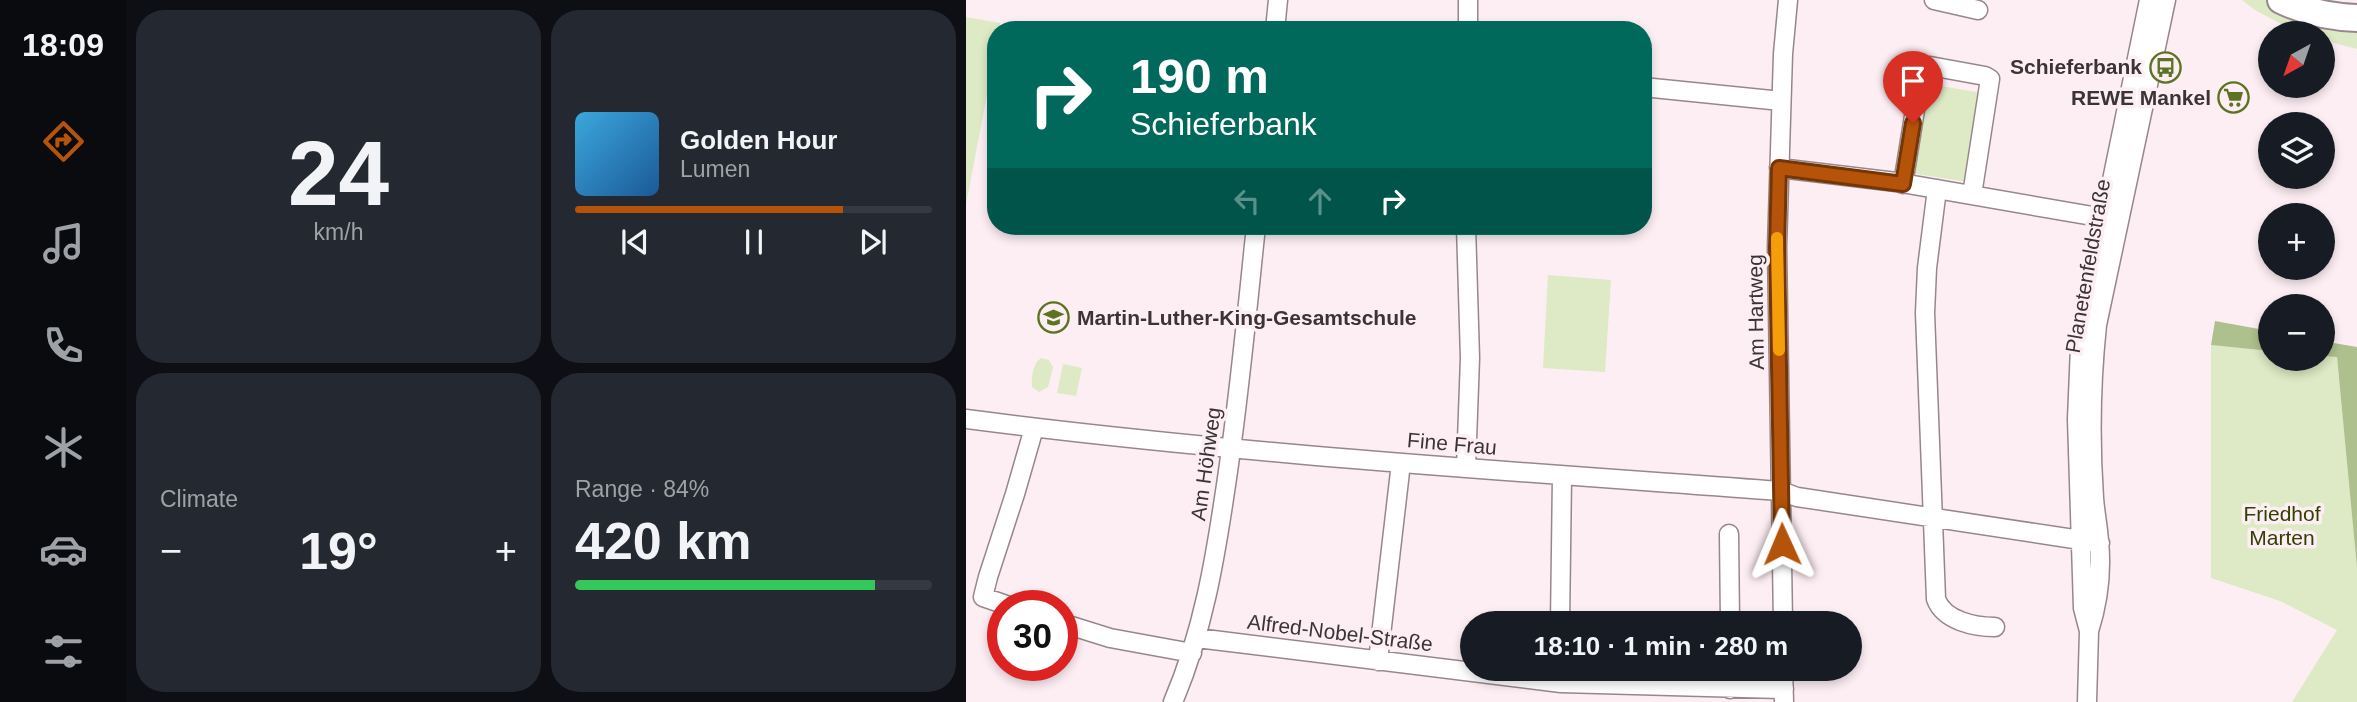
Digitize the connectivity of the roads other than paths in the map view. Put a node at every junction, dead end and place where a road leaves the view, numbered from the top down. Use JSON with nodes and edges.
{"nodes":[{"id":1,"x":1278,"y":0,"type":"edge"},
{"id":2,"x":1468,"y":0,"type":"edge"},
{"id":3,"x":1788,"y":0,"type":"edge"},
{"id":4,"x":1934,"y":0,"type":"edge"},
{"id":5,"x":2149,"y":0,"type":"edge"},
{"id":6,"x":2166,"y":0,"type":"edge"},
{"id":7,"x":2281,"y":0,"type":"edge"},
{"id":8,"x":1978,"y":10,"type":"dead end"},
{"id":9,"x":2357,"y":18,"type":"edge"},
{"id":10,"x":1276,"y":21,"type":"edge"},
{"id":11,"x":1468,"y":21,"type":"edge"},
{"id":12,"x":1652,"y":88,"type":"edge"},
{"id":13,"x":1781,"y":101,"type":"junction"},
{"id":14,"x":1779,"y":168,"type":"junction"},
{"id":15,"x":1903,"y":184,"type":"junction"},
{"id":16,"x":1937,"y":189,"type":"junction"},
{"id":17,"x":1972,"y":195,"type":"junction"},
{"id":18,"x":2104,"y":218,"type":"junction"},
{"id":19,"x":1255,"y":235,"type":"edge"},
{"id":20,"x":1466,"y":235,"type":"edge"},
{"id":21,"x":966,"y":419,"type":"edge"},
{"id":22,"x":1034,"y":428,"type":"junction"},
{"id":23,"x":1231,"y":448,"type":"junction"},
{"id":24,"x":1401,"y":463,"type":"junction"},
{"id":25,"x":1466,"y":468,"type":"junction"},
{"id":26,"x":1562,"y":477,"type":"junction"},
{"id":27,"x":1781,"y":491,"type":"junction"},
{"id":28,"x":1934,"y":518,"type":"junction"},
{"id":29,"x":1729,"y":534,"type":"dead end"},
{"id":30,"x":2081,"y":542,"type":"junction"},
{"id":31,"x":2100,"y":544,"type":"junction"},
{"id":32,"x":987,"y":598,"type":"edge"},
{"id":33,"x":1560,"y":611,"type":"edge"},
{"id":34,"x":1730,"y":611,"type":"edge"},
{"id":35,"x":1783,"y":611,"type":"edge"},
{"id":36,"x":1995,"y":627,"type":"dead end"},
{"id":37,"x":1078,"y":628,"type":"edge"},
{"id":38,"x":2089,"y":631,"type":"junction"},
{"id":39,"x":1194,"y":645,"type":"junction"},
{"id":40,"x":1378,"y":661,"type":"junction"},
{"id":41,"x":1460,"y":668,"type":"edge"},
{"id":42,"x":1626,"y":681,"type":"edge"},
{"id":43,"x":1730,"y":681,"type":"edge"},
{"id":44,"x":1730,"y":689,"type":"junction"},
{"id":45,"x":1784,"y":695,"type":"edge"},
{"id":46,"x":1173,"y":702,"type":"edge"},
{"id":47,"x":2087,"y":702,"type":"edge"}],
"edges":[{"from":1,"to":10,"type":"street"},
{"from":2,"to":11,"type":"street"},
{"from":3,"to":13,"type":"street","name":"Am Hartweg"},
{"from":4,"to":8,"type":"street"},
{"from":5,"to":18,"type":"street","name":"Planetenfeldstraße"},
{"from":6,"to":31,"type":"street","name":"Planetenfeldstraße"},
{"from":7,"to":9,"type":"highway"},
{"from":12,"to":13,"type":"street"},
{"from":13,"to":14,"type":"street","name":"Am Hartweg"},
{"from":14,"to":15,"type":"street"},
{"from":14,"to":27,"type":"street","name":"Am Hartweg"},
{"from":15,"to":16,"type":"street"},
{"from":15,"to":17,"type":"street"},
{"from":16,"to":17,"type":"street"},
{"from":16,"to":28,"type":"street"},
{"from":17,"to":18,"type":"street"},
{"from":18,"to":30,"type":"street","name":"Planetenfeldstraße"},
{"from":19,"to":23,"type":"street","name":"Am Höhweg"},
{"from":20,"to":25,"type":"street"},
{"from":21,"to":22,"type":"street","name":"Fine Frau"},
{"from":22,"to":23,"type":"street","name":"Fine Frau"},
{"from":22,"to":32,"type":"street"},
{"from":23,"to":24,"type":"street","name":"Fine Frau"},
{"from":23,"to":39,"type":"street","name":"Am Höhweg"},
{"from":24,"to":25,"type":"street","name":"Fine Frau"},
{"from":24,"to":40,"type":"street"},
{"from":25,"to":26,"type":"street","name":"Fine Frau"},
{"from":26,"to":27,"type":"street","name":"Fine Frau"},
{"from":26,"to":33,"type":"street"},
{"from":27,"to":28,"type":"street","name":"Fine Frau"},
{"from":27,"to":35,"type":"street","name":"Am Hartweg"},
{"from":28,"to":30,"type":"street","name":"Fine Frau"},
{"from":28,"to":36,"type":"street"},
{"from":29,"to":34,"type":"street"},
{"from":30,"to":31,"type":"street"},
{"from":30,"to":38,"type":"street","name":"Planetenfeldstraße"},
{"from":31,"to":38,"type":"street","name":"Planetenfeldstraße"},
{"from":37,"to":39,"type":"street","name":"Alfred-Nobel-Straße"},
{"from":38,"to":47,"type":"street","name":"Planetenfeldstraße"},
{"from":39,"to":40,"type":"street","name":"Alfred-Nobel-Straße"},
{"from":39,"to":46,"type":"street","name":"Am Höhweg"},
{"from":40,"to":41,"type":"street","name":"Alfred-Nobel-Straße"},
{"from":42,"to":44,"type":"street","name":"Alfred-Nobel-Straße"},
{"from":43,"to":44,"type":"street"},
{"from":44,"to":45,"type":"street","name":"Alfred-Nobel-Straße"}]}
